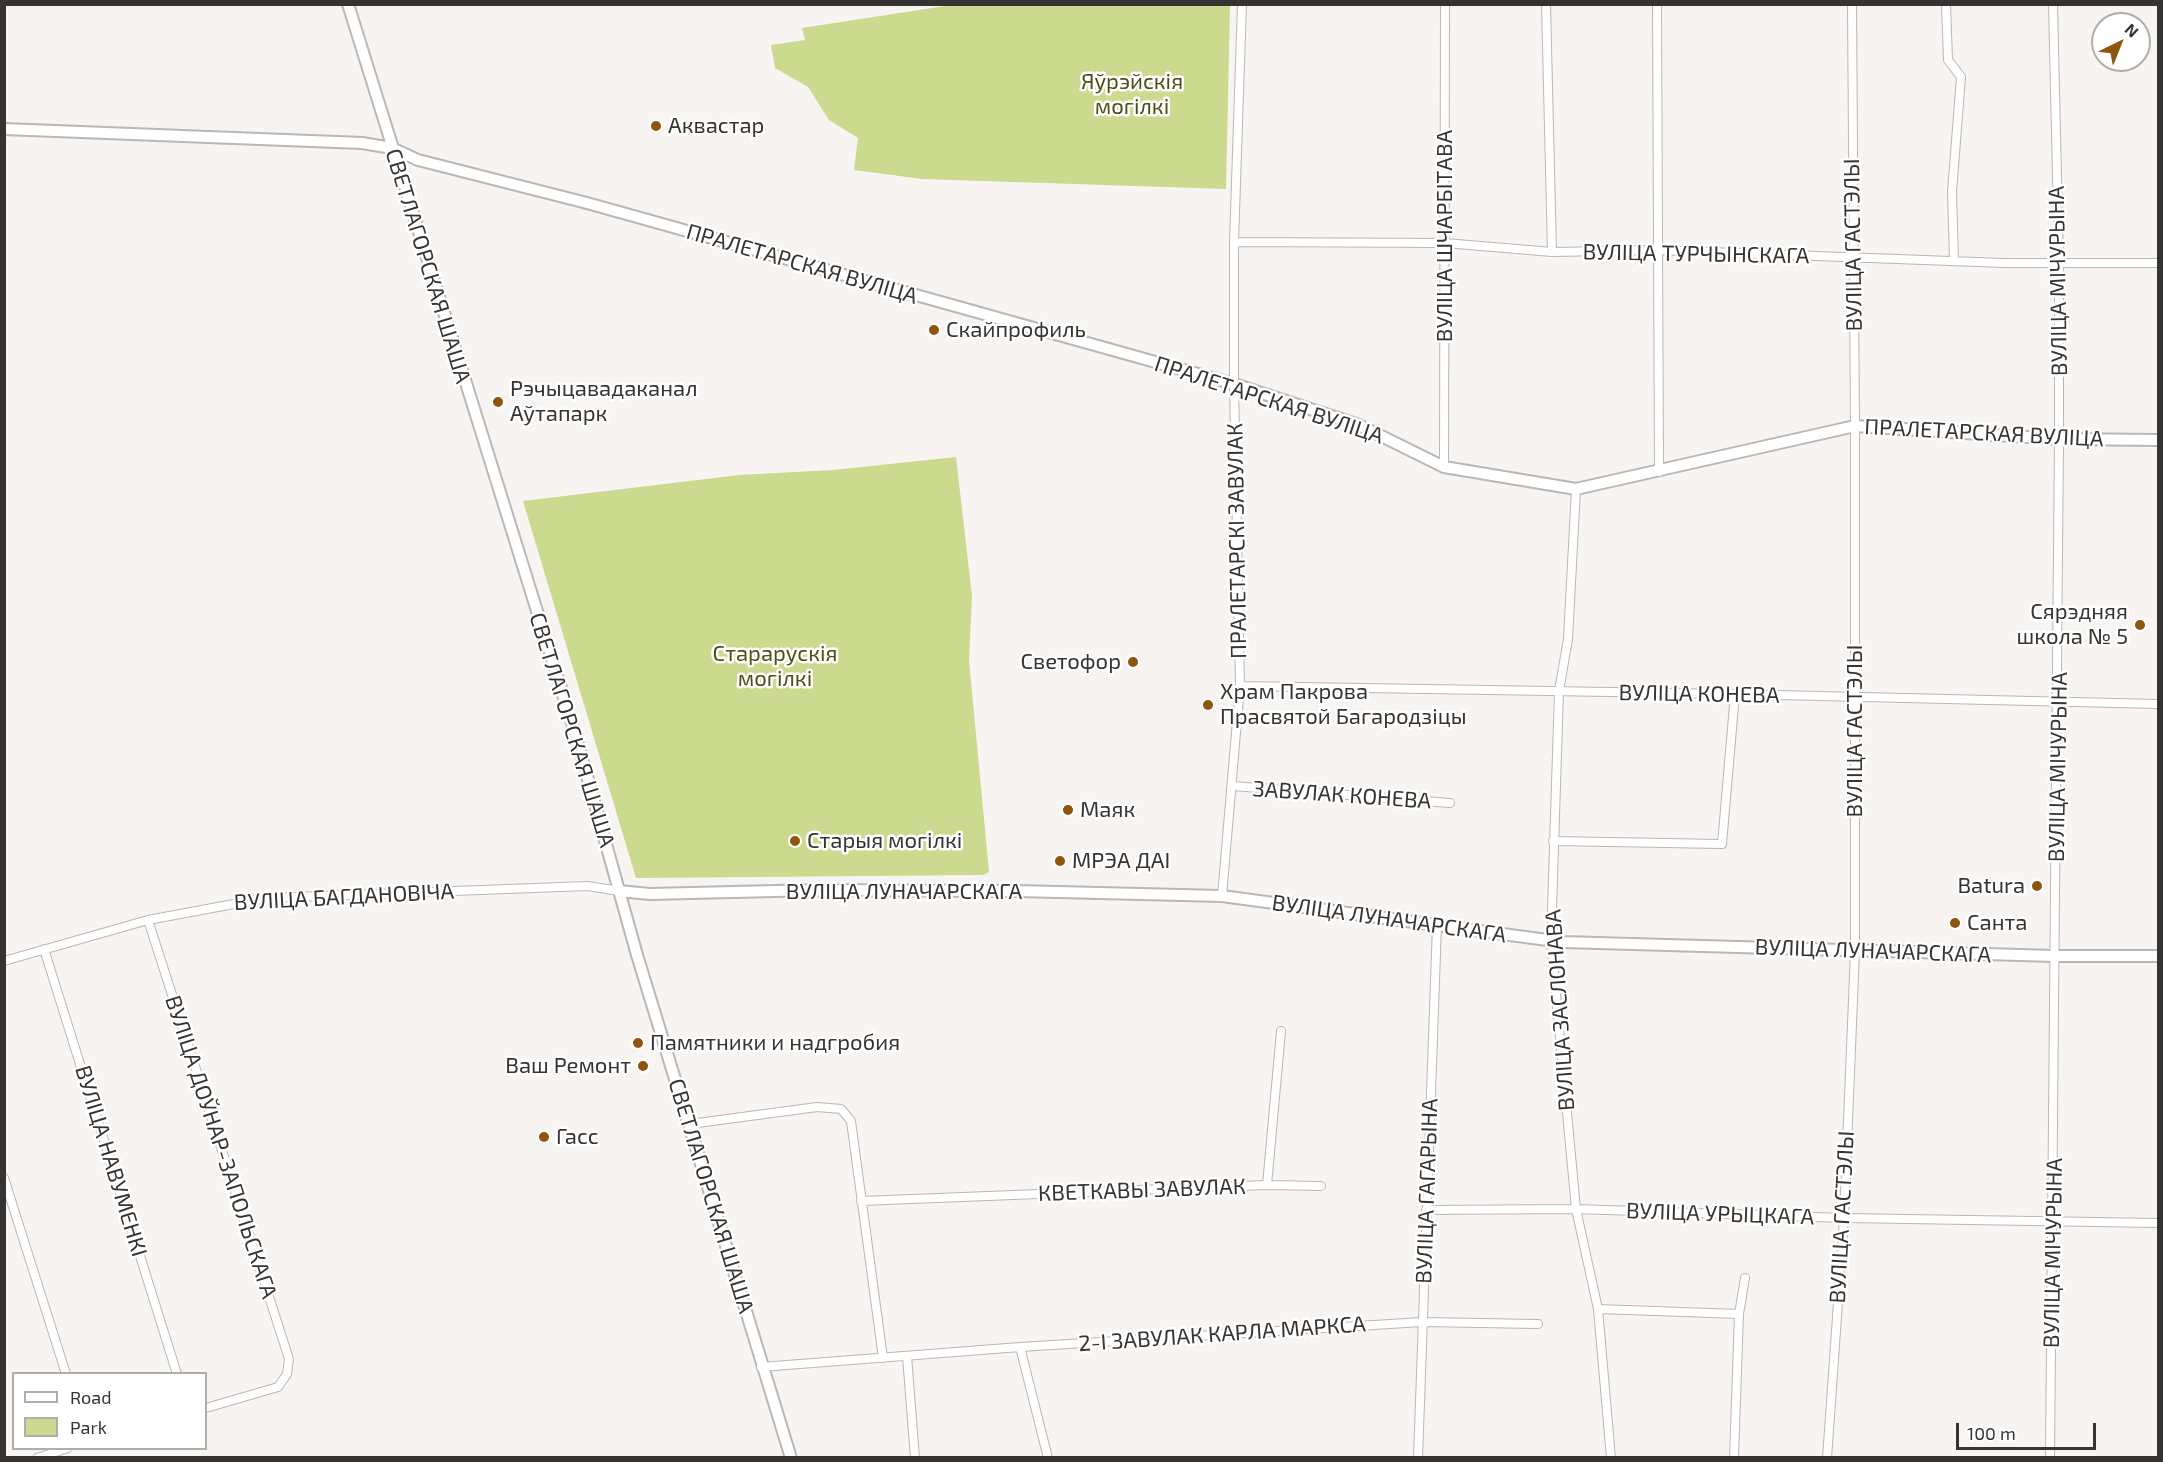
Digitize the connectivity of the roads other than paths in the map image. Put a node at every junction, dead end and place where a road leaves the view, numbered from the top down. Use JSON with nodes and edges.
{"nodes":[{"id":1,"x":348,"y":4,"type":"edge"},
{"id":2,"x":1242,"y":4,"type":"edge"},
{"id":3,"x":1445,"y":4,"type":"edge"},
{"id":4,"x":1546,"y":4,"type":"edge"},
{"id":5,"x":1657,"y":4,"type":"edge"},
{"id":6,"x":1852,"y":4,"type":"edge"},
{"id":7,"x":1946,"y":4,"type":"edge"},
{"id":8,"x":2053,"y":4,"type":"edge"},
{"id":9,"x":4,"y":129,"type":"edge"},
{"id":10,"x":392,"y":148,"type":"junction"},
{"id":11,"x":1234,"y":242,"type":"junction"},
{"id":12,"x":1445,"y":243,"type":"junction"},
{"id":13,"x":1656,"y":250,"type":"junction"},
{"id":14,"x":1552,"y":252,"type":"junction"},
{"id":15,"x":1853,"y":258,"type":"junction"},
{"id":16,"x":1954,"y":260,"type":"junction"},
{"id":17,"x":2060,"y":262,"type":"junction"},
{"id":18,"x":2158,"y":263,"type":"edge"},
{"id":19,"x":1233,"y":384,"type":"junction"},
{"id":20,"x":1856,"y":426,"type":"junction"},
{"id":21,"x":2059,"y":439,"type":"junction"},
{"id":22,"x":2158,"y":440,"type":"edge"},
{"id":23,"x":1444,"y":467,"type":"junction"},
{"id":24,"x":1659,"y":472,"type":"junction"},
{"id":25,"x":1576,"y":489,"type":"junction"},
{"id":26,"x":1240,"y":686,"type":"junction"},
{"id":27,"x":1559,"y":691,"type":"junction"},
{"id":28,"x":1735,"y":694,"type":"junction"},
{"id":29,"x":1855,"y":699,"type":"junction"},
{"id":30,"x":2059,"y":702,"type":"junction"},
{"id":31,"x":2158,"y":704,"type":"edge"},
{"id":32,"x":1233,"y":786,"type":"junction"},
{"id":33,"x":1450,"y":803,"type":"dead end"},
{"id":34,"x":1553,"y":841,"type":"junction"},
{"id":35,"x":619,"y":891,"type":"junction"},
{"id":36,"x":1222,"y":896,"type":"junction"},
{"id":37,"x":148,"y":920,"type":"junction"},
{"id":38,"x":1437,"y":925,"type":"junction"},
{"id":39,"x":1551,"y":941,"type":"junction"},
{"id":40,"x":44,"y":949,"type":"junction"},
{"id":41,"x":1855,"y":951,"type":"junction"},
{"id":42,"x":2055,"y":956,"type":"junction"},
{"id":43,"x":2158,"y":956,"type":"edge"},
{"id":44,"x":4,"y":961,"type":"edge"},
{"id":45,"x":1281,"y":1031,"type":"dead end"},
{"id":46,"x":690,"y":1124,"type":"junction"},
{"id":47,"x":4,"y":1178,"type":"edge"},
{"id":48,"x":1267,"y":1185,"type":"junction"},
{"id":49,"x":1322,"y":1186,"type":"dead end"},
{"id":50,"x":861,"y":1201,"type":"junction"},
{"id":51,"x":1576,"y":1209,"type":"junction"},
{"id":52,"x":1426,"y":1210,"type":"junction"},
{"id":53,"x":1844,"y":1218,"type":"junction"},
{"id":54,"x":2054,"y":1221,"type":"junction"},
{"id":55,"x":2158,"y":1223,"type":"edge"},
{"id":56,"x":1744,"y":1278,"type":"dead end"},
{"id":57,"x":1598,"y":1309,"type":"junction"},
{"id":58,"x":1740,"y":1314,"type":"junction"},
{"id":59,"x":1422,"y":1322,"type":"junction"},
{"id":60,"x":1538,"y":1324,"type":"dead end"},
{"id":61,"x":1020,"y":1347,"type":"junction"},
{"id":62,"x":907,"y":1356,"type":"junction"},
{"id":63,"x":883,"y":1358,"type":"junction"},
{"id":64,"x":761,"y":1367,"type":"junction"},
{"id":65,"x":65,"y":1372,"type":"edge"},
{"id":66,"x":176,"y":1372,"type":"edge"},
{"id":67,"x":207,"y":1408,"type":"edge"},
{"id":68,"x":65,"y":1450,"type":"edge"},
{"id":69,"x":37,"y":1458,"type":"edge"},
{"id":70,"x":790,"y":1458,"type":"edge"},
{"id":71,"x":915,"y":1458,"type":"edge"},
{"id":72,"x":1048,"y":1458,"type":"edge"},
{"id":73,"x":1418,"y":1458,"type":"edge"},
{"id":74,"x":1611,"y":1458,"type":"edge"},
{"id":75,"x":1734,"y":1458,"type":"edge"},
{"id":76,"x":1827,"y":1458,"type":"edge"},
{"id":77,"x":2050,"y":1458,"type":"edge"}],
"edges":[{"from":1,"to":10,"type":"street","name":"СВЕТЛАГОРСКАЯ ШАША"},
{"from":2,"to":11,"type":"street","name":"ПРАЛЕТАРСКІ ЗАВУЛАК"},
{"from":3,"to":12,"type":"street","name":"ВУЛІЦА ШЧАРБІТАВА"},
{"from":4,"to":14,"type":"street"},
{"from":5,"to":13,"type":"street"},
{"from":6,"to":15,"type":"street","name":"ВУЛІЦА ГАСТЭЛЫ"},
{"from":7,"to":16,"type":"street"},
{"from":8,"to":17,"type":"street","name":"ВУЛІЦА МІЧУРЫНА"},
{"from":9,"to":10,"type":"street","name":"ПРАЛЕТАРСКАЯ ВУЛІЦА"},
{"from":10,"to":19,"type":"street","name":"ПРАЛЕТАРСКАЯ ВУЛІЦА"},
{"from":10,"to":35,"type":"street","name":"СВЕТЛАГОРСКАЯ ШАША"},
{"from":11,"to":12,"type":"street","name":"ВУЛІЦА ТУРЧЫНСКАГА"},
{"from":11,"to":19,"type":"street","name":"ПРАЛЕТАРСКІ ЗАВУЛАК"},
{"from":12,"to":14,"type":"street","name":"ВУЛІЦА ТУРЧЫНСКАГА"},
{"from":12,"to":23,"type":"street","name":"ВУЛІЦА ШЧАРБІТАВА"},
{"from":13,"to":14,"type":"street","name":"ВУЛІЦА ТУРЧЫНСКАГА"},
{"from":13,"to":15,"type":"street","name":"ВУЛІЦА ТУРЧЫНСКАГА"},
{"from":13,"to":24,"type":"street"},
{"from":15,"to":16,"type":"street","name":"ВУЛІЦА ТУРЧЫНСКАГА"},
{"from":15,"to":20,"type":"street","name":"ВУЛІЦА ГАСТЭЛЫ"},
{"from":16,"to":17,"type":"street","name":"ВУЛІЦА ТУРЧЫНСКАГА"},
{"from":17,"to":18,"type":"street","name":"ВУЛІЦА ТУРЧЫНСКАГА"},
{"from":17,"to":21,"type":"street","name":"ВУЛІЦА МІЧУРЫНА"},
{"from":19,"to":23,"type":"street","name":"ПРАЛЕТАРСКАЯ ВУЛІЦА"},
{"from":19,"to":26,"type":"street","name":"ПРАЛЕТАРСКІ ЗАВУЛАК"},
{"from":20,"to":21,"type":"street","name":"ПРАЛЕТАРСКАЯ ВУЛІЦА"},
{"from":20,"to":24,"type":"street","name":"ПРАЛЕТАРСКАЯ ВУЛІЦА"},
{"from":20,"to":29,"type":"street","name":"ВУЛІЦА ГАСТЭЛЫ"},
{"from":21,"to":22,"type":"street","name":"ПРАЛЕТАРСКАЯ ВУЛІЦА"},
{"from":21,"to":30,"type":"street","name":"ВУЛІЦА МІЧУРЫНА"},
{"from":23,"to":25,"type":"street","name":"ПРАЛЕТАРСКАЯ ВУЛІЦА"},
{"from":24,"to":25,"type":"street","name":"ПРАЛЕТАРСКАЯ ВУЛІЦА"},
{"from":25,"to":27,"type":"street","name":"ВУЛІЦА ЗАСЛОНАВА"},
{"from":26,"to":27,"type":"street","name":"ВУЛІЦА КОНЕВА"},
{"from":26,"to":32,"type":"street","name":"ПРАЛЕТАРСКІ ЗАВУЛАК"},
{"from":27,"to":28,"type":"street","name":"ВУЛІЦА КОНЕВА"},
{"from":27,"to":34,"type":"street","name":"ВУЛІЦА ЗАСЛОНАВА"},
{"from":28,"to":29,"type":"street","name":"ВУЛІЦА КОНЕВА"},
{"from":28,"to":34,"type":"street"},
{"from":29,"to":30,"type":"street","name":"ВУЛІЦА КОНЕВА"},
{"from":29,"to":41,"type":"street","name":"ВУЛІЦА ГАСТЭЛЫ"},
{"from":30,"to":31,"type":"street","name":"ВУЛІЦА КОНЕВА"},
{"from":30,"to":42,"type":"street","name":"ВУЛІЦА МІЧУРЫНА"},
{"from":32,"to":33,"type":"street","name":"ЗАВУЛАК КОНЕВА"},
{"from":32,"to":36,"type":"street","name":"ПРАЛЕТАРСКІ ЗАВУЛАК"},
{"from":34,"to":39,"type":"street","name":"ВУЛІЦА ЗАСЛОНАВА"},
{"from":35,"to":36,"type":"street","name":"ВУЛІЦА ЛУНАЧАРСКАГА"},
{"from":35,"to":37,"type":"street","name":"ВУЛІЦА БАГДАНОВІЧА"},
{"from":35,"to":46,"type":"street","name":"СВЕТЛАГОРСКАЯ ШАША"},
{"from":36,"to":38,"type":"street","name":"ВУЛІЦА ЛУНАЧАРСКАГА"},
{"from":37,"to":40,"type":"street","name":"ВУЛІЦА БАГДАНОВІЧА"},
{"from":37,"to":67,"type":"street","name":"ВУЛІЦА ДОЎНАР-ЗАПОЛЬСКАГА"},
{"from":38,"to":39,"type":"street","name":"ВУЛІЦА ЛУНАЧАРСКАГА"},
{"from":38,"to":52,"type":"street","name":"ВУЛІЦА ГАГАРЫНА"},
{"from":39,"to":41,"type":"street","name":"ВУЛІЦА ЛУНАЧАРСКАГА"},
{"from":39,"to":51,"type":"street","name":"ВУЛІЦА ЗАСЛОНАВА"},
{"from":40,"to":44,"type":"street","name":"ВУЛІЦА БАГДАНОВІЧА"},
{"from":40,"to":66,"type":"street","name":"ВУЛІЦА НАВУМЕНКІ"},
{"from":41,"to":42,"type":"street","name":"ВУЛІЦА ЛУНАЧАРСКАГА"},
{"from":41,"to":53,"type":"street","name":"ВУЛІЦА ГАСТЭЛЫ"},
{"from":42,"to":43,"type":"street","name":"ВУЛІЦА ЛУНАЧАРСКАГА"},
{"from":42,"to":54,"type":"street","name":"ВУЛІЦА МІЧУРЫНА"},
{"from":45,"to":48,"type":"street","name":"КВЕТКАВЫ ЗАВУЛАК"},
{"from":46,"to":50,"type":"street"},
{"from":46,"to":64,"type":"street","name":"СВЕТЛАГОРСКАЯ ШАША"},
{"from":47,"to":65,"type":"street"},
{"from":48,"to":49,"type":"street"},
{"from":48,"to":50,"type":"street","name":"КВЕТКАВЫ ЗАВУЛАК"},
{"from":50,"to":63,"type":"street"},
{"from":51,"to":52,"type":"street","name":"ВУЛІЦА УРЫЦКАГА"},
{"from":51,"to":53,"type":"street","name":"ВУЛІЦА УРЫЦКАГА"},
{"from":51,"to":57,"type":"street","name":"ВУЛІЦА ЗАСЛОНАВА"},
{"from":52,"to":59,"type":"street","name":"ВУЛІЦА ГАГАРЫНА"},
{"from":53,"to":54,"type":"street","name":"ВУЛІЦА УРЫЦКАГА"},
{"from":53,"to":76,"type":"street","name":"ВУЛІЦА ГАСТЭЛЫ"},
{"from":54,"to":55,"type":"street","name":"ВУЛІЦА УРЫЦКАГА"},
{"from":54,"to":77,"type":"street","name":"ВУЛІЦА МІЧУРЫНА"},
{"from":56,"to":58,"type":"street"},
{"from":57,"to":58,"type":"street"},
{"from":57,"to":74,"type":"street","name":"ВУЛІЦА ЗАСЛОНАВА"},
{"from":58,"to":75,"type":"street"},
{"from":59,"to":60,"type":"street","name":"2-І ЗАВУЛАК КАРЛА МАРКСА"},
{"from":59,"to":61,"type":"street","name":"2-І ЗАВУЛАК КАРЛА МАРКСА"},
{"from":59,"to":73,"type":"street","name":"ВУЛІЦА ГАГАРЫНА"},
{"from":61,"to":62,"type":"street","name":"2-І ЗАВУЛАК КАРЛА МАРКСА"},
{"from":61,"to":72,"type":"street"},
{"from":62,"to":63,"type":"street","name":"2-І ЗАВУЛАК КАРЛА МАРКСА"},
{"from":62,"to":71,"type":"street"},
{"from":63,"to":64,"type":"street","name":"2-І ЗАВУЛАК КАРЛА МАРКСА"},
{"from":64,"to":70,"type":"street","name":"СВЕТЛАГОРСКАЯ ШАША"},
{"from":68,"to":69,"type":"street"}]}
